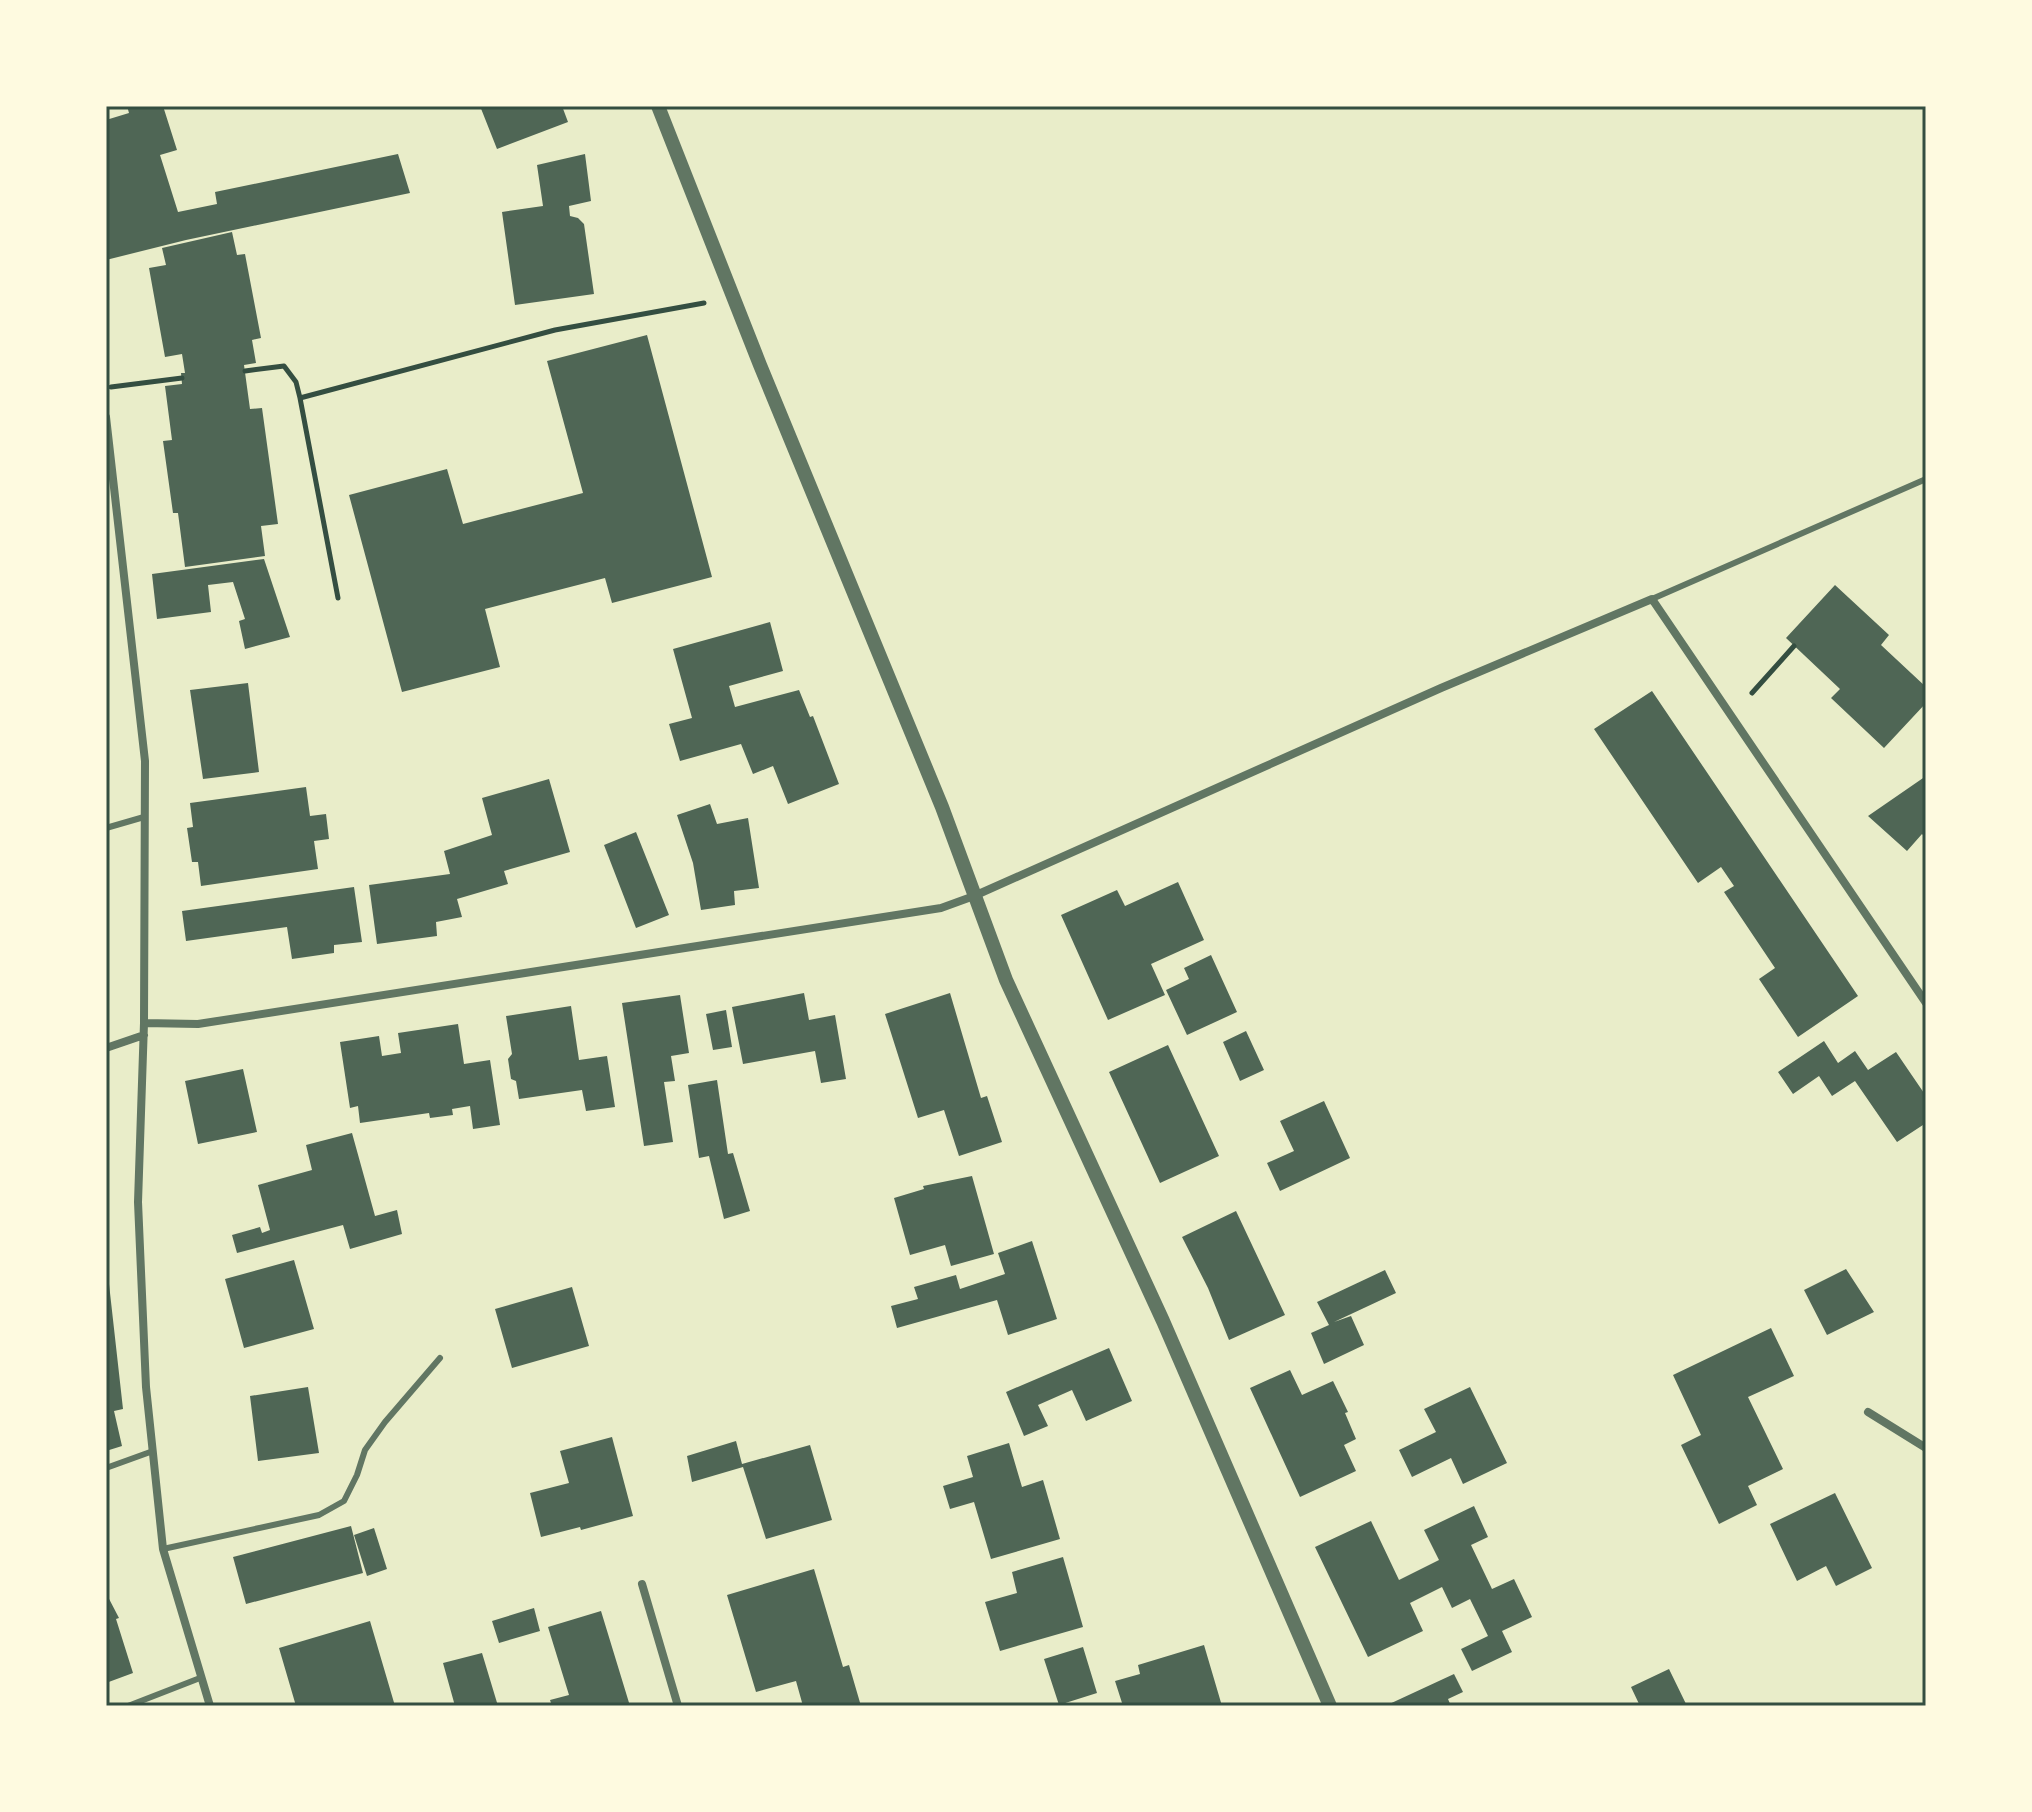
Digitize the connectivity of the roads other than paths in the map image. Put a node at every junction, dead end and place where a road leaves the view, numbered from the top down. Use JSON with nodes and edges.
{"nodes":[{"id":1,"x":658,"y":106,"type":"edge"},
{"id":2,"x":106,"y":417,"type":"edge"},
{"id":3,"x":1926,"y":479,"type":"edge"},
{"id":4,"x":1652,"y":599,"type":"junction"},
{"id":5,"x":144,"y":817,"type":"junction"},
{"id":6,"x":106,"y":828,"type":"edge"},
{"id":7,"x":974,"y":896,"type":"junction"},
{"id":8,"x":1926,"y":1003,"type":"edge"},
{"id":9,"x":144,"y":1023,"type":"junction"},
{"id":10,"x":144,"y":1035,"type":"junction"},
{"id":11,"x":106,"y":1048,"type":"edge"},
{"id":12,"x":440,"y":1358,"type":"dead end"},
{"id":13,"x":1868,"y":1412,"type":"dead end"},
{"id":14,"x":1926,"y":1448,"type":"edge"},
{"id":15,"x":153,"y":1451,"type":"junction"},
{"id":16,"x":106,"y":1468,"type":"edge"},
{"id":17,"x":163,"y":1549,"type":"junction"},
{"id":18,"x":642,"y":1584,"type":"dead end"},
{"id":19,"x":200,"y":1678,"type":"junction"},
{"id":20,"x":128,"y":1706,"type":"edge"},
{"id":21,"x":210,"y":1706,"type":"edge"},
{"id":22,"x":678,"y":1706,"type":"edge"},
{"id":23,"x":1330,"y":1706,"type":"edge"}],
"edges":[{"from":1,"to":7,"type":"street"},
{"from":2,"to":5,"type":"street"},
{"from":3,"to":4,"type":"lane"},
{"from":4,"to":7,"type":"street"},
{"from":4,"to":8,"type":"street"},
{"from":5,"to":6,"type":"lane"},
{"from":5,"to":9,"type":"street"},
{"from":7,"to":9,"type":"street"},
{"from":7,"to":23,"type":"street"},
{"from":9,"to":10,"type":"street"},
{"from":10,"to":11,"type":"street"},
{"from":10,"to":15,"type":"street"},
{"from":12,"to":17,"type":"lane"},
{"from":13,"to":14,"type":"street"},
{"from":15,"to":16,"type":"lane"},
{"from":15,"to":17,"type":"street"},
{"from":17,"to":19,"type":"street"},
{"from":18,"to":22,"type":"street"},
{"from":19,"to":20,"type":"lane"},
{"from":19,"to":21,"type":"street"}]}
